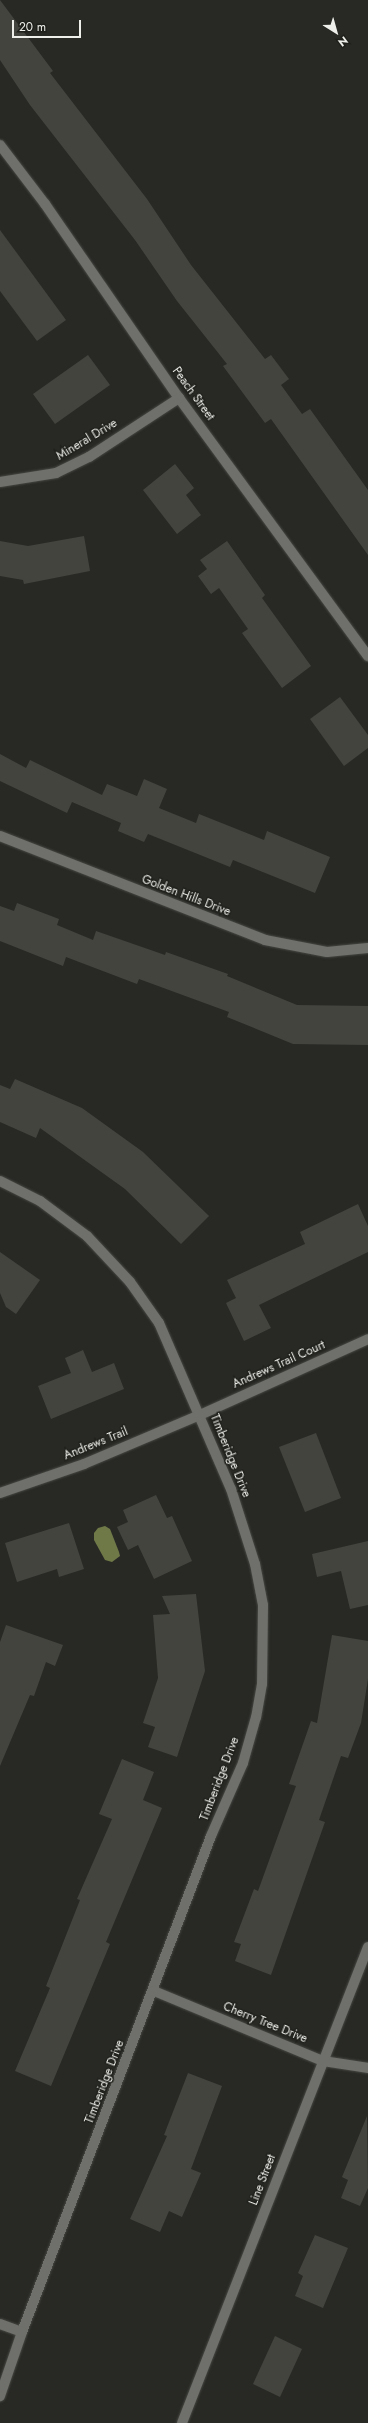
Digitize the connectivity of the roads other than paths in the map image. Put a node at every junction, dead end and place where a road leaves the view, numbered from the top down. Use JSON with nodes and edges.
{"nodes":[{"id":1,"x":0,"y":145,"type":"edge"},
{"id":2,"x":179,"y":398,"type":"junction"},
{"id":3,"x":0,"y":482,"type":"edge"},
{"id":4,"x":368,"y":656,"type":"edge"},
{"id":5,"x":0,"y":836,"type":"edge"},
{"id":6,"x":368,"y":948,"type":"edge"},
{"id":7,"x":0,"y":1181,"type":"edge"},
{"id":8,"x":368,"y":1339,"type":"edge"},
{"id":9,"x":200,"y":1415,"type":"junction"},
{"id":10,"x":0,"y":1493,"type":"edge"},
{"id":11,"x":368,"y":1946,"type":"edge"},
{"id":12,"x":154,"y":1991,"type":"junction"},
{"id":13,"x":323,"y":2061,"type":"junction"},
{"id":14,"x":368,"y":2068,"type":"edge"},
{"id":15,"x":0,"y":2324,"type":"edge"},
{"id":16,"x":22,"y":2332,"type":"junction"},
{"id":17,"x":0,"y":2396,"type":"edge"},
{"id":18,"x":182,"y":2423,"type":"edge"}],
"edges":[{"from":1,"to":2,"type":"street","name":"Peach Street"},
{"from":2,"to":3,"type":"street","name":"Mineral Drive"},
{"from":2,"to":4,"type":"street","name":"Peach Street"},
{"from":5,"to":6,"type":"street","name":"Golden Hills Drive"},
{"from":7,"to":9,"type":"street","name":"Timberidge Drive"},
{"from":8,"to":9,"type":"street","name":"Andrews Trail Court"},
{"from":9,"to":10,"type":"street","name":"Andrews Trail"},
{"from":9,"to":12,"type":"street","name":"Timberidge Drive"},
{"from":11,"to":13,"type":"street","name":"Line Street"},
{"from":12,"to":13,"type":"street","name":"Cherry Tree Drive"},
{"from":12,"to":16,"type":"street","name":"Timberidge Drive"},
{"from":13,"to":14,"type":"street","name":"Cherry Tree Drive"},
{"from":13,"to":18,"type":"street","name":"Line Street"},
{"from":15,"to":16,"type":"street"},
{"from":16,"to":17,"type":"street","name":"Timberidge Drive"}]}
